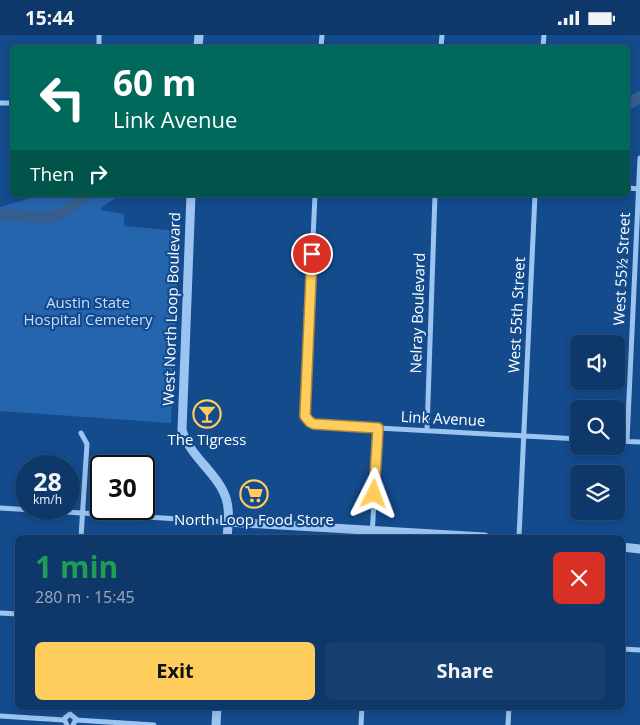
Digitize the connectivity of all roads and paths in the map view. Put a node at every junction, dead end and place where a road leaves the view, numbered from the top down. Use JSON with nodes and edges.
{"nodes":[{"id":1,"x":640,"y":158,"type":"edge"},
{"id":2,"x":639,"y":189,"type":"edge"},
{"id":3,"x":191,"y":197,"type":"edge"},
{"id":4,"x":315,"y":197,"type":"edge"},
{"id":5,"x":435,"y":197,"type":"edge"},
{"id":6,"x":536,"y":197,"type":"edge"},
{"id":7,"x":378,"y":428,"type":"junction"},
{"id":8,"x":426,"y":431,"type":"junction"},
{"id":9,"x":82,"y":433,"type":"dead end"},
{"id":10,"x":524,"y":436,"type":"junction"},
{"id":11,"x":570,"y":439,"type":"edge"},
{"id":12,"x":627,"y":441,"type":"joint"},
{"id":13,"x":640,"y":442,"type":"edge"},
{"id":14,"x":0,"y":508,"type":"edge"},
{"id":15,"x":82,"y":513,"type":"junction"},
{"id":16,"x":228,"y":522,"type":"junction"},
{"id":17,"x":373,"y":534,"type":"edge"},
{"id":18,"x":81,"y":535,"type":"edge"},
{"id":19,"x":227,"y":535,"type":"edge"},
{"id":20,"x":410,"y":535,"type":"edge"},
{"id":21,"x":519,"y":535,"type":"edge"},
{"id":22,"x":625,"y":547,"type":"edge"},
{"id":23,"x":640,"y":549,"type":"edge"},
{"id":24,"x":0,"y":613,"type":"edge"},
{"id":25,"x":15,"y":614,"type":"edge"},
{"id":26,"x":625,"y":649,"type":"edge"},
{"id":27,"x":640,"y":650,"type":"edge"},
{"id":28,"x":71,"y":710,"type":"edge"},
{"id":29,"x":217,"y":710,"type":"edge"},
{"id":30,"x":362,"y":710,"type":"edge"},
{"id":31,"x":509,"y":710,"type":"edge"},
{"id":32,"x":70,"y":714,"type":"junction"},
{"id":33,"x":0,"y":716,"type":"edge"},
{"id":34,"x":66,"y":722,"type":"edge"},
{"id":35,"x":75,"y":723,"type":"edge"},
{"id":36,"x":154,"y":725,"type":"edge"},
{"id":37,"x":216,"y":725,"type":"edge"},
{"id":38,"x":361,"y":725,"type":"edge"},
{"id":39,"x":508,"y":725,"type":"edge"}],
"edges":[{"from":1,"to":2,"type":"street","name":"West 55½ Street"},
{"from":2,"to":12,"type":"street","name":"West 55½ Street"},
{"from":3,"to":16,"type":"street","name":"West North Loop Boulevard"},
{"from":4,"to":7,"type":"street","name":"Link Avenue"},
{"from":5,"to":8,"type":"street","name":"Nelray Boulevard"},
{"from":6,"to":10,"type":"street","name":"West 55th Street"},
{"from":7,"to":8,"type":"street","name":"Link Avenue"},
{"from":7,"to":17,"type":"street"},
{"from":8,"to":10,"type":"street","name":"Link Avenue"},
{"from":9,"to":15,"type":"street"},
{"from":10,"to":11,"type":"street","name":"Link Avenue"},
{"from":10,"to":21,"type":"street","name":"West 55th Street"},
{"from":12,"to":13,"type":"street"},
{"from":14,"to":15,"type":"street"},
{"from":15,"to":16,"type":"street"},
{"from":15,"to":18,"type":"street"},
{"from":16,"to":17,"type":"street"},
{"from":16,"to":19,"type":"street"},
{"from":17,"to":20,"type":"street"},
{"from":22,"to":23,"type":"street"},
{"from":24,"to":25,"type":"street"},
{"from":26,"to":27,"type":"street"},
{"from":28,"to":32,"type":"street"},
{"from":29,"to":37,"type":"street"},
{"from":30,"to":38,"type":"street"},
{"from":31,"to":39,"type":"street"},
{"from":32,"to":34,"type":"street"},
{"from":32,"to":35,"type":"street"},
{"from":33,"to":34,"type":"street"},
{"from":35,"to":36,"type":"street"}]}
